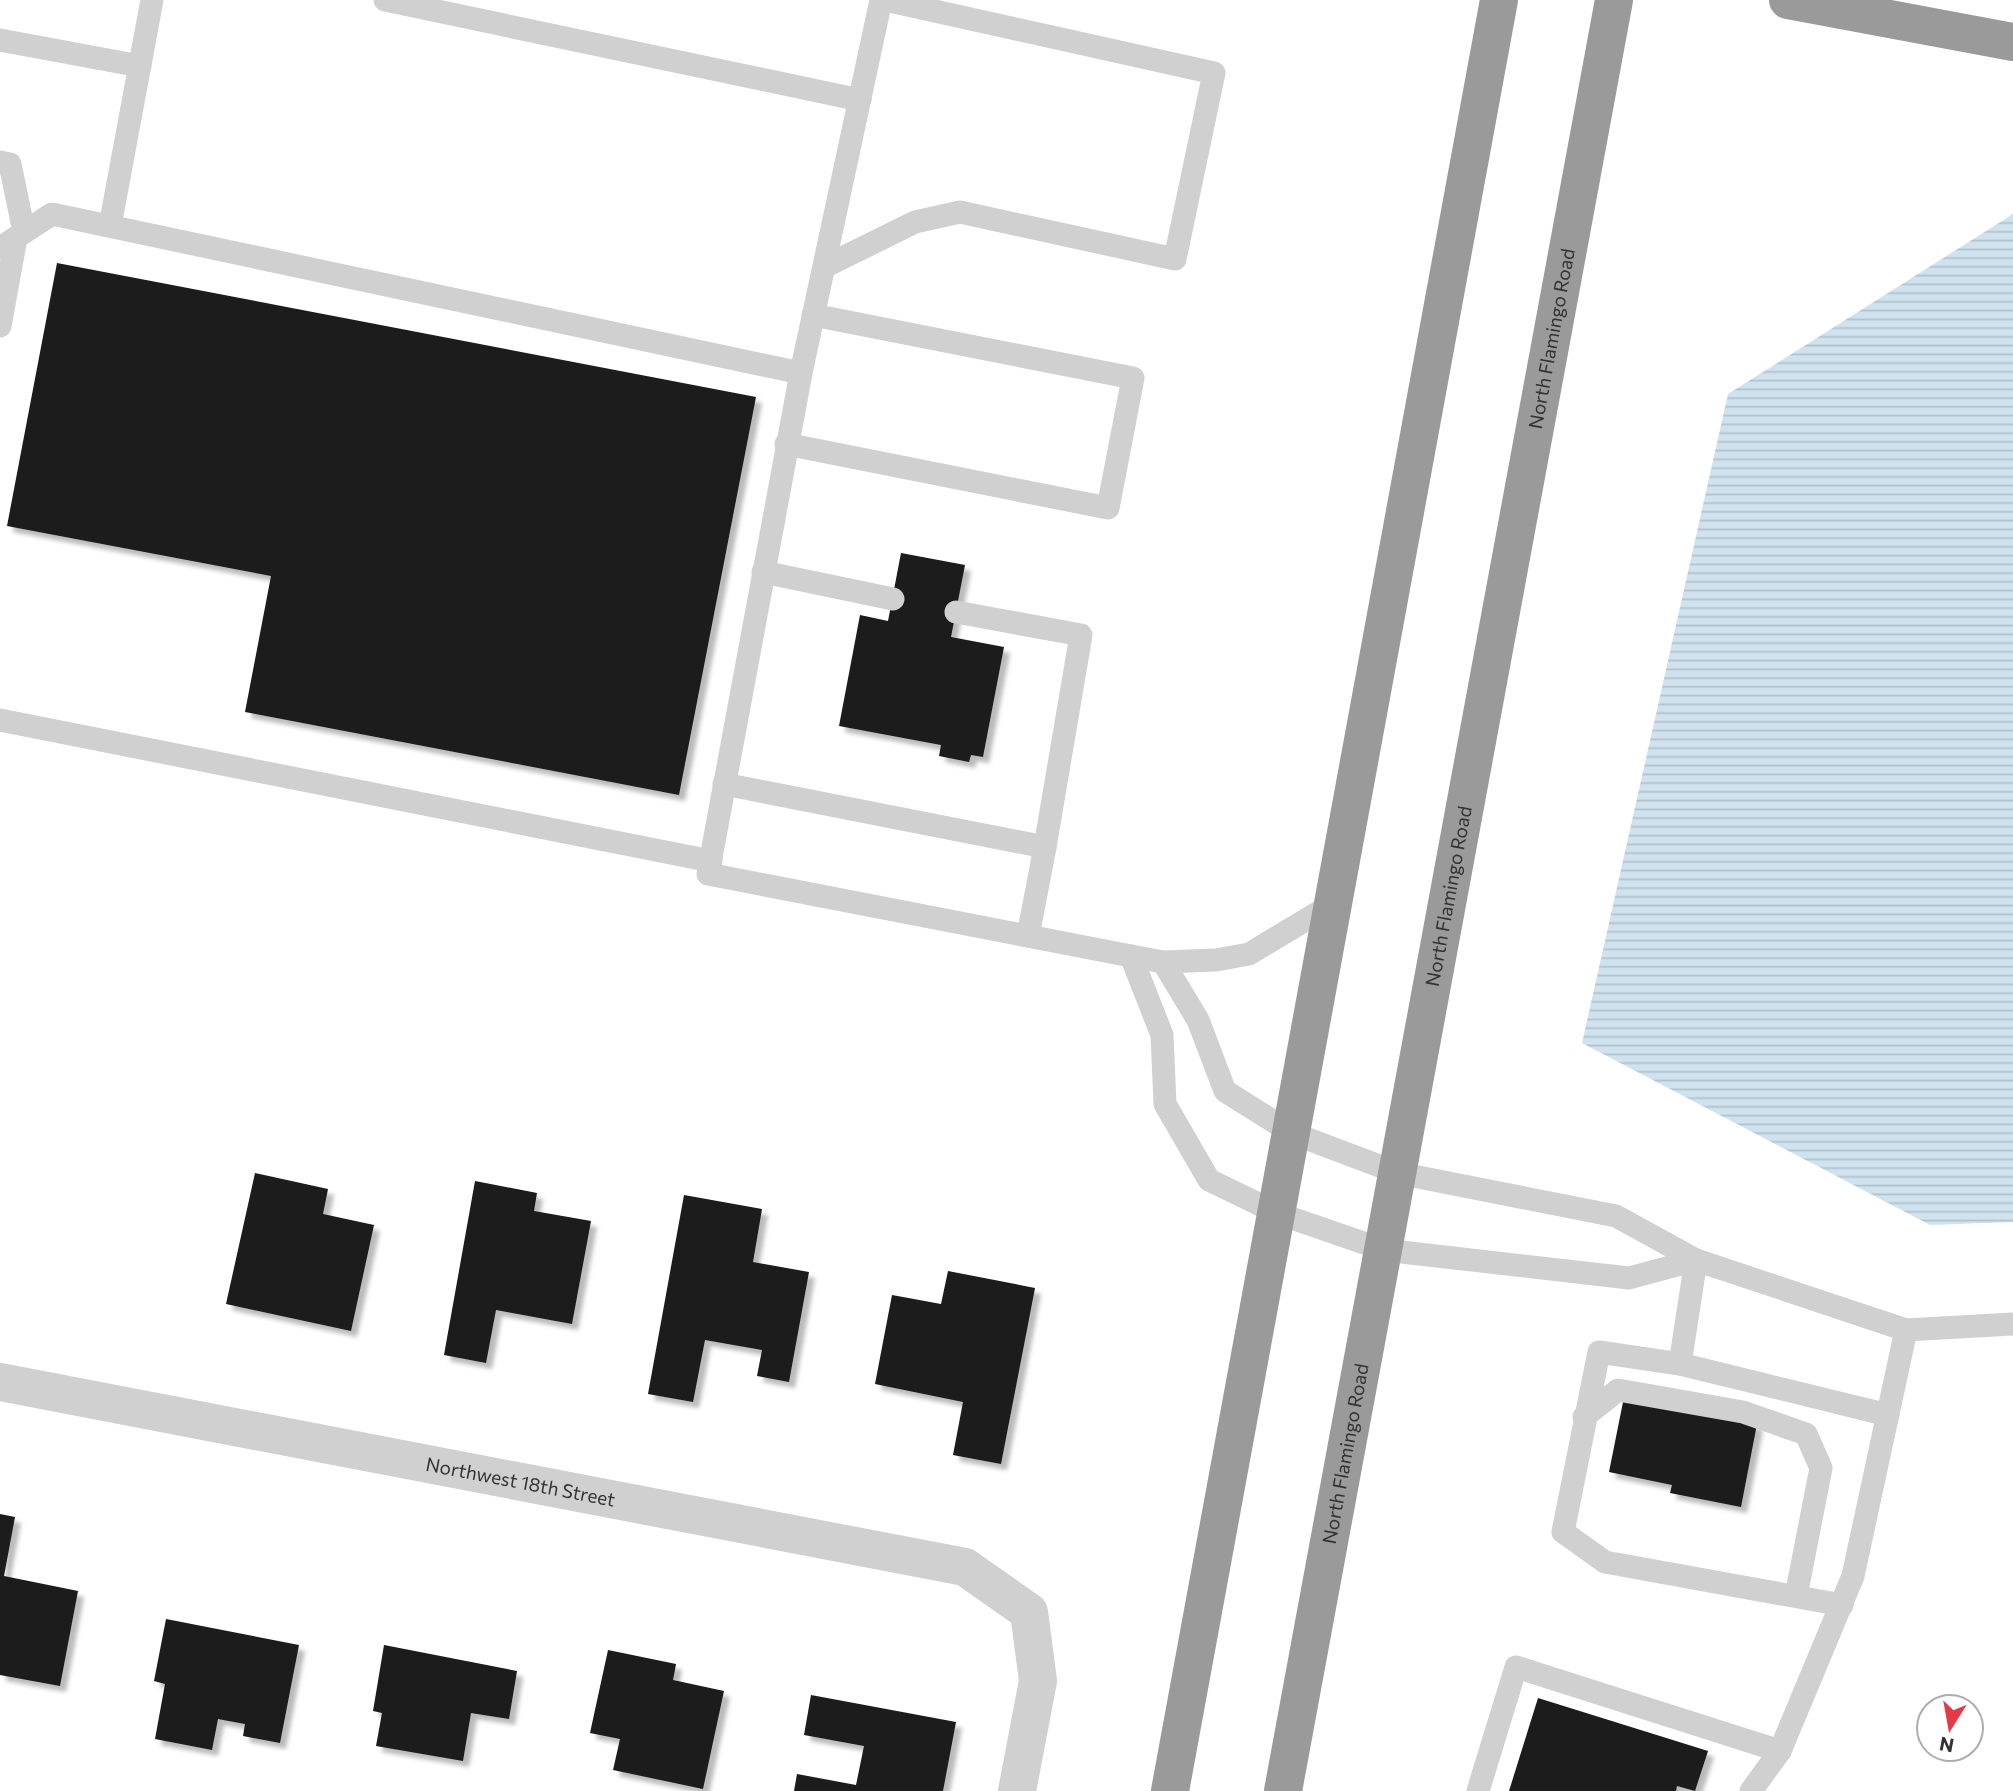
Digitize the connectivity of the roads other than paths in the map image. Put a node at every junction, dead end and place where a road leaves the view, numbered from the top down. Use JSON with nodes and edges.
{"nodes":[{"id":1,"x":152,"y":0,"type":"edge"},
{"id":2,"x":385,"y":0,"type":"edge"},
{"id":3,"x":883,"y":0,"type":"edge"},
{"id":4,"x":1499,"y":0,"type":"edge"},
{"id":5,"x":1614,"y":0,"type":"edge"},
{"id":6,"x":1788,"y":0,"type":"edge"},
{"id":7,"x":0,"y":40,"type":"edge"},
{"id":8,"x":2013,"y":42,"type":"edge"},
{"id":9,"x":139,"y":66,"type":"junction"},
{"id":10,"x":860,"y":100,"type":"junction"},
{"id":11,"x":0,"y":162,"type":"edge"},
{"id":12,"x":110,"y":226,"type":"junction"},
{"id":13,"x":13,"y":239,"type":"edge"},
{"id":14,"x":824,"y":267,"type":"junction"},
{"id":15,"x":813,"y":315,"type":"junction"},
{"id":16,"x":0,"y":326,"type":"edge"},
{"id":17,"x":801,"y":373,"type":"junction"},
{"id":18,"x":786,"y":444,"type":"junction"},
{"id":19,"x":763,"y":572,"type":"junction"},
{"id":20,"x":893,"y":599,"type":"dead end"},
{"id":21,"x":956,"y":611,"type":"dead end"},
{"id":22,"x":0,"y":720,"type":"edge"},
{"id":23,"x":724,"y":784,"type":"junction"},
{"id":24,"x":1045,"y":847,"type":"junction"},
{"id":25,"x":710,"y":861,"type":"junction"},
{"id":26,"x":1334,"y":903,"type":"junction"},
{"id":27,"x":1028,"y":936,"type":"junction"},
{"id":28,"x":1131,"y":957,"type":"junction"},
{"id":29,"x":1163,"y":962,"type":"junction"},
{"id":30,"x":1292,"y":1133,"type":"junction"},
{"id":31,"x":1398,"y":1173,"type":"junction"},
{"id":32,"x":1277,"y":1213,"type":"junction"},
{"id":33,"x":1384,"y":1250,"type":"junction"},
{"id":34,"x":1696,"y":1259,"type":"junction"},
{"id":35,"x":2013,"y":1324,"type":"edge"},
{"id":36,"x":1906,"y":1331,"type":"junction"},
{"id":37,"x":1680,"y":1364,"type":"junction"},
{"id":38,"x":0,"y":1382,"type":"edge"},
{"id":39,"x":1888,"y":1415,"type":"junction"},
{"id":40,"x":1584,"y":1418,"type":"junction"},
{"id":41,"x":1796,"y":1596,"type":"junction"},
{"id":42,"x":1842,"y":1605,"type":"junction"},
{"id":43,"x":1780,"y":1751,"type":"junction"},
{"id":44,"x":1017,"y":1791,"type":"edge"},
{"id":45,"x":1170,"y":1791,"type":"edge"},
{"id":46,"x":1283,"y":1791,"type":"edge"},
{"id":47,"x":1478,"y":1791,"type":"edge"},
{"id":48,"x":1751,"y":1791,"type":"edge"}],
"edges":[{"from":1,"to":9,"type":"lane"},
{"from":2,"to":10,"type":"lane"},
{"from":3,"to":10,"type":"lane"},
{"from":3,"to":14,"type":"lane"},
{"from":4,"to":26,"type":"highway"},
{"from":5,"to":31,"type":"highway","name":"North Flamingo Road"},
{"from":6,"to":8,"type":"highway"},
{"from":7,"to":9,"type":"lane"},
{"from":9,"to":12,"type":"lane"},
{"from":10,"to":14,"type":"lane"},
{"from":11,"to":13,"type":"lane"},
{"from":12,"to":13,"type":"lane"},
{"from":12,"to":17,"type":"lane"},
{"from":13,"to":16,"type":"lane"},
{"from":14,"to":15,"type":"lane"},
{"from":15,"to":17,"type":"lane"},
{"from":15,"to":18,"type":"lane"},
{"from":17,"to":18,"type":"lane"},
{"from":18,"to":19,"type":"lane"},
{"from":19,"to":20,"type":"lane"},
{"from":19,"to":23,"type":"lane"},
{"from":21,"to":24,"type":"lane"},
{"from":22,"to":25,"type":"lane"},
{"from":23,"to":24,"type":"lane"},
{"from":23,"to":25,"type":"lane"},
{"from":24,"to":27,"type":"lane"},
{"from":25,"to":27,"type":"lane"},
{"from":26,"to":29,"type":"lane"},
{"from":26,"to":30,"type":"highway"},
{"from":27,"to":28,"type":"lane"},
{"from":28,"to":29,"type":"lane"},
{"from":28,"to":32,"type":"lane"},
{"from":29,"to":30,"type":"lane"},
{"from":30,"to":31,"type":"lane"},
{"from":30,"to":32,"type":"highway"},
{"from":31,"to":33,"type":"highway","name":"North Flamingo Road"},
{"from":31,"to":34,"type":"lane"},
{"from":32,"to":33,"type":"lane"},
{"from":32,"to":45,"type":"highway"},
{"from":33,"to":34,"type":"lane"},
{"from":33,"to":46,"type":"highway","name":"North Flamingo Road"},
{"from":34,"to":36,"type":"lane"},
{"from":34,"to":37,"type":"lane"},
{"from":35,"to":36,"type":"lane"},
{"from":36,"to":39,"type":"lane"},
{"from":37,"to":39,"type":"lane"},
{"from":37,"to":40,"type":"lane"},
{"from":38,"to":44,"type":"street","name":"Northwest 18th Street"},
{"from":39,"to":42,"type":"lane"},
{"from":40,"to":41,"type":"lane"},
{"from":40,"to":41,"type":"lane"},
{"from":41,"to":42,"type":"lane"},
{"from":42,"to":43,"type":"lane"},
{"from":43,"to":47,"type":"lane"},
{"from":43,"to":48,"type":"lane"}]}
